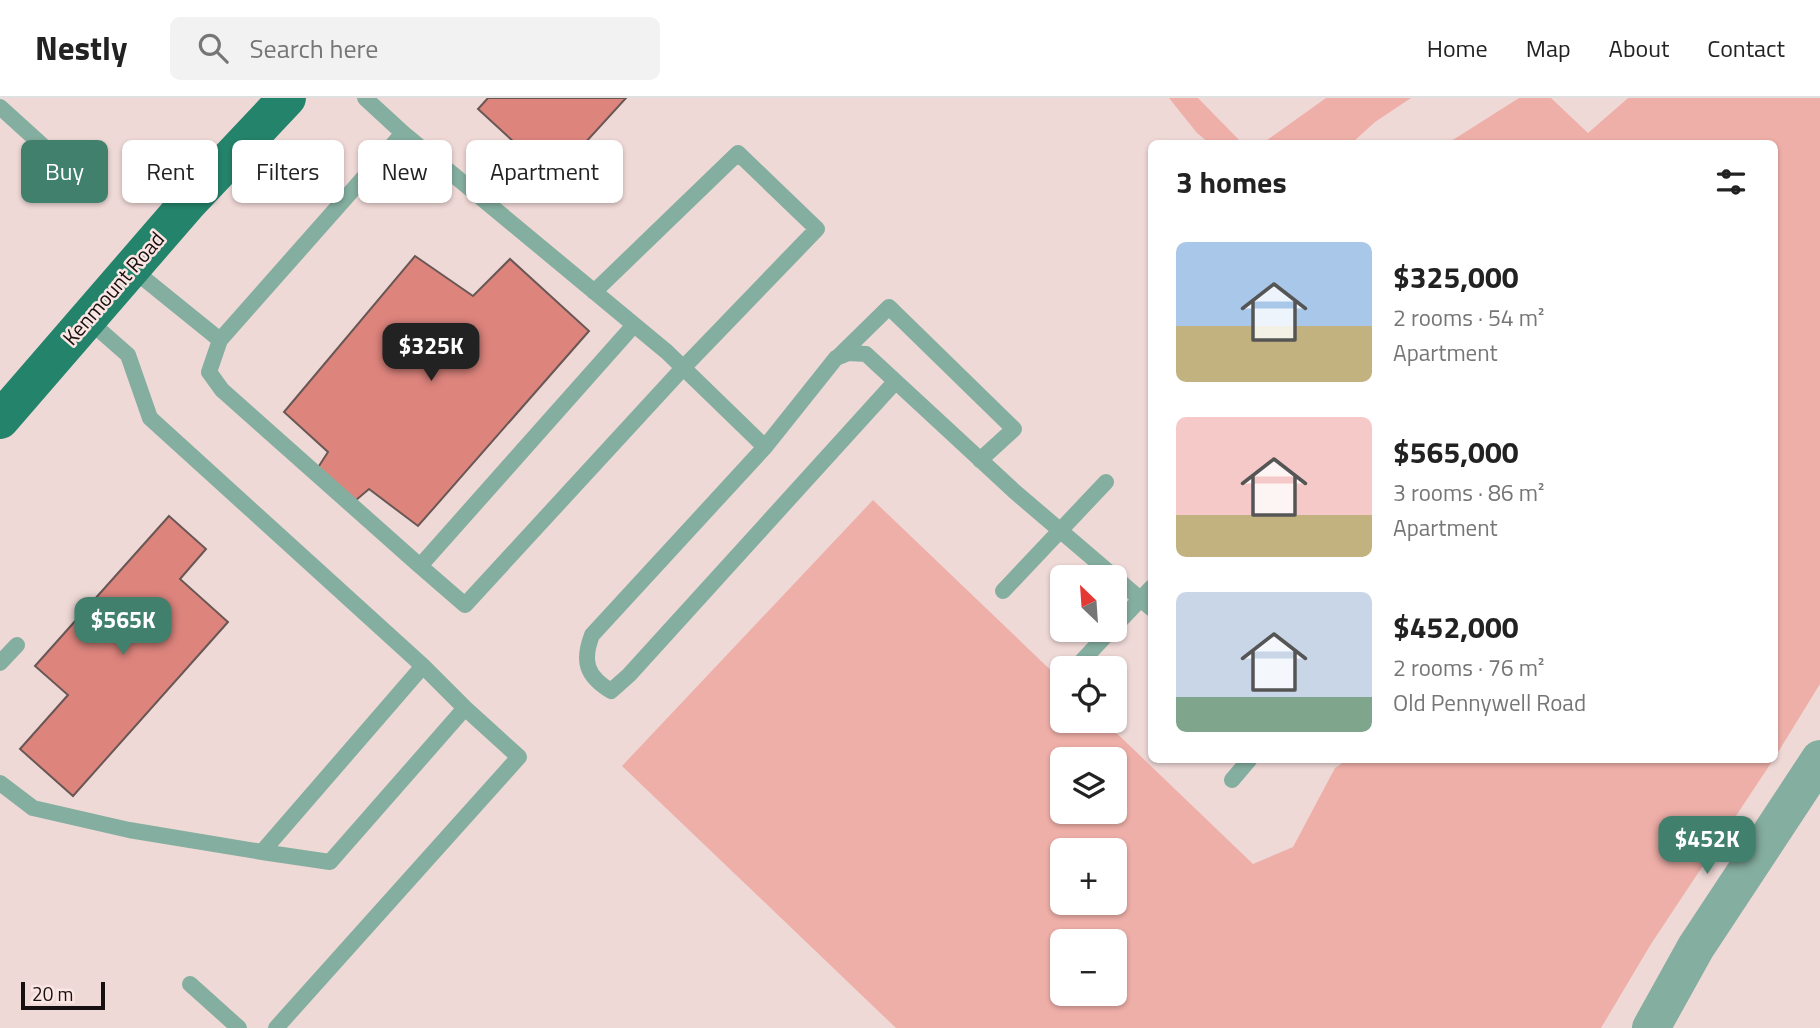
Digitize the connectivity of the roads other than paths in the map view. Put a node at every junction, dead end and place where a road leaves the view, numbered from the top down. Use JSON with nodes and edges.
{"nodes":[{"id":1,"x":287,"y":98,"type":"edge"},
{"id":2,"x":365,"y":98,"type":"edge"},
{"id":3,"x":0,"y":107,"type":"edge"},
{"id":4,"x":402,"y":133,"type":"junction"},
{"id":5,"x":36,"y":140,"type":"edge"},
{"id":6,"x":131,"y":268,"type":"junction"},
{"id":7,"x":594,"y":292,"type":"junction"},
{"id":8,"x":87,"y":319,"type":"junction"},
{"id":9,"x":634,"y":325,"type":"junction"},
{"id":10,"x":220,"y":340,"type":"junction"},
{"id":11,"x":836,"y":358,"type":"junction"},
{"id":12,"x":683,"y":368,"type":"junction"},
{"id":13,"x":895,"y":382,"type":"junction"},
{"id":14,"x":0,"y":420,"type":"edge"},
{"id":15,"x":765,"y":447,"type":"junction"},
{"id":16,"x":981,"y":460,"type":"junction"},
{"id":17,"x":1106,"y":482,"type":"dead end"},
{"id":18,"x":1060,"y":530,"type":"junction"},
{"id":19,"x":420,"y":566,"type":"junction"},
{"id":20,"x":1003,"y":591,"type":"dead end"},
{"id":21,"x":1148,"y":599,"type":"edge"},
{"id":22,"x":1127,"y":616,"type":"edge"},
{"id":23,"x":1100,"y":642,"type":"edge"},
{"id":24,"x":17,"y":645,"type":"dead end"},
{"id":25,"x":1087,"y":656,"type":"edge"},
{"id":26,"x":0,"y":663,"type":"edge"},
{"id":27,"x":423,"y":666,"type":"junction"},
{"id":28,"x":465,"y":708,"type":"junction"},
{"id":29,"x":1820,"y":759,"type":"edge"},
{"id":30,"x":1247,"y":763,"type":"edge"},
{"id":31,"x":1232,"y":780,"type":"dead end"},
{"id":32,"x":0,"y":783,"type":"edge"},
{"id":33,"x":262,"y":852,"type":"junction"},
{"id":34,"x":190,"y":984,"type":"dead end"},
{"id":35,"x":239,"y":1028,"type":"edge"},
{"id":36,"x":276,"y":1028,"type":"edge"},
{"id":37,"x":1651,"y":1028,"type":"edge"}],
"edges":[{"from":1,"to":6,"type":"main road","name":"Kenmount Road"},
{"from":2,"to":4,"type":"lane"},
{"from":3,"to":5,"type":"lane"},
{"from":4,"to":7,"type":"lane"},
{"from":4,"to":10,"type":"lane"},
{"from":6,"to":8,"type":"main road","name":"Kenmount Road"},
{"from":6,"to":10,"type":"lane"},
{"from":7,"to":9,"type":"lane"},
{"from":7,"to":12,"type":"lane"},
{"from":8,"to":14,"type":"main road","name":"Kenmount Road"},
{"from":8,"to":27,"type":"lane"},
{"from":9,"to":12,"type":"lane"},
{"from":9,"to":19,"type":"lane"},
{"from":10,"to":19,"type":"lane"},
{"from":11,"to":13,"type":"lane"},
{"from":11,"to":15,"type":"lane"},
{"from":11,"to":16,"type":"lane"},
{"from":12,"to":15,"type":"lane"},
{"from":12,"to":19,"type":"lane"},
{"from":13,"to":15,"type":"lane"},
{"from":13,"to":16,"type":"lane"},
{"from":16,"to":18,"type":"lane"},
{"from":17,"to":18,"type":"lane"},
{"from":18,"to":20,"type":"lane"},
{"from":18,"to":21,"type":"lane"},
{"from":21,"to":22,"type":"lane"},
{"from":23,"to":25,"type":"lane"},
{"from":24,"to":26,"type":"lane"},
{"from":27,"to":28,"type":"lane"},
{"from":27,"to":33,"type":"lane"},
{"from":28,"to":33,"type":"lane"},
{"from":28,"to":36,"type":"lane"},
{"from":29,"to":37,"type":"street"},
{"from":30,"to":31,"type":"lane"},
{"from":32,"to":33,"type":"lane"},
{"from":34,"to":35,"type":"lane"}]}
